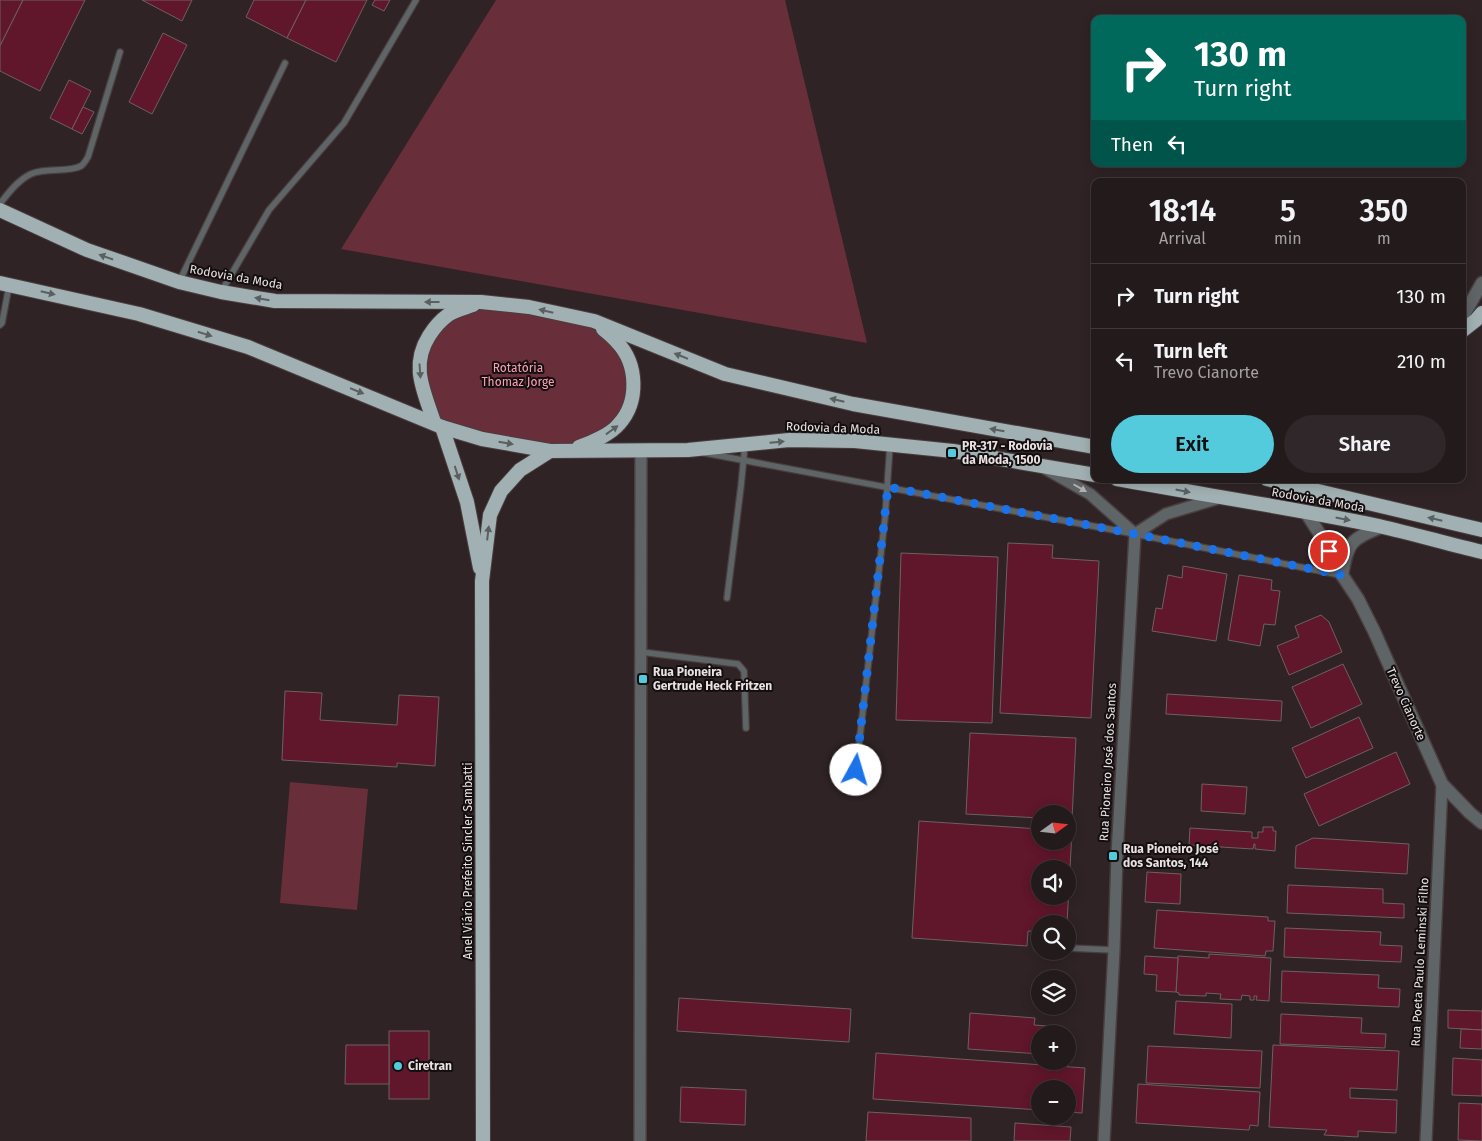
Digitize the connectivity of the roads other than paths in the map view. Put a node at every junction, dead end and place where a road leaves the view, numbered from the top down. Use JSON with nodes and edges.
{"nodes":[{"id":1,"x":416,"y":0,"type":"edge"},
{"id":2,"x":120,"y":52,"type":"dead end"},
{"id":3,"x":285,"y":62,"type":"dead end"},
{"id":4,"x":0,"y":204,"type":"edge"},
{"id":5,"x":0,"y":210,"type":"edge"},
{"id":6,"x":179,"y":282,"type":"junction"},
{"id":7,"x":1482,"y":283,"type":"edge"},
{"id":8,"x":6,"y":286,"type":"edge"},
{"id":9,"x":222,"y":292,"type":"junction"},
{"id":10,"x":0,"y":296,"type":"edge"},
{"id":11,"x":481,"y":302,"type":"junction"},
{"id":12,"x":1466,"y":311,"type":"edge"},
{"id":13,"x":1482,"y":313,"type":"edge"},
{"id":14,"x":594,"y":321,"type":"junction"},
{"id":15,"x":0,"y":325,"type":"edge"},
{"id":16,"x":1466,"y":327,"type":"edge"},
{"id":17,"x":438,"y":424,"type":"junction"},
{"id":18,"x":745,"y":444,"type":"junction"},
{"id":19,"x":890,"y":445,"type":"junction"},
{"id":20,"x":1091,"y":445,"type":"edge"},
{"id":21,"x":641,"y":450,"type":"junction"},
{"id":22,"x":688,"y":450,"type":"junction"},
{"id":23,"x":550,"y":451,"type":"junction"},
{"id":24,"x":569,"y":451,"type":"junction"},
{"id":25,"x":744,"y":461,"type":"junction"},
{"id":26,"x":1038,"y":464,"type":"junction"},
{"id":27,"x":1091,"y":473,"type":"edge"},
{"id":28,"x":1139,"y":483,"type":"edge"},
{"id":29,"x":1284,"y":483,"type":"edge"},
{"id":30,"x":888,"y":487,"type":"junction"},
{"id":31,"x":1219,"y":498,"type":"junction"},
{"id":32,"x":1305,"y":511,"type":"junction"},
{"id":33,"x":1381,"y":527,"type":"junction"},
{"id":34,"x":1482,"y":530,"type":"edge"},
{"id":35,"x":1135,"y":534,"type":"junction"},
{"id":36,"x":1482,"y":552,"type":"edge"},
{"id":37,"x":1342,"y":575,"type":"junction"},
{"id":38,"x":482,"y":581,"type":"junction"},
{"id":39,"x":727,"y":598,"type":"dead end"},
{"id":40,"x":641,"y":652,"type":"junction"},
{"id":41,"x":746,"y":728,"type":"dead end"},
{"id":42,"x":856,"y":770,"type":"dead end"},
{"id":43,"x":1442,"y":784,"type":"junction"},
{"id":44,"x":1482,"y":823,"type":"edge"},
{"id":45,"x":1076,"y":948,"type":"edge"},
{"id":46,"x":1114,"y":950,"type":"junction"},
{"id":47,"x":483,"y":1141,"type":"edge"},
{"id":48,"x":640,"y":1141,"type":"edge"},
{"id":49,"x":1104,"y":1141,"type":"edge"},
{"id":50,"x":1426,"y":1141,"type":"edge"}],
"edges":[{"from":1,"to":9,"type":"lane"},
{"from":2,"to":4,"type":"lane"},
{"from":3,"to":6,"type":"lane"},
{"from":6,"to":5,"type":"highway","name":"Rodovia da Moda","one_way":true},
{"from":6,"to":9,"type":"highway","name":"Rodovia da Moda"},
{"from":7,"to":12,"type":"street"},
{"from":8,"to":10,"type":"lane"},
{"from":8,"to":15,"type":"lane"},
{"from":8,"to":17,"type":"highway","one_way":true},
{"from":11,"to":9,"type":"highway","name":"Rodovia da Moda","one_way":true},
{"from":14,"to":11,"type":"highway","one_way":true},
{"from":11,"to":17,"type":"highway","name":"Anel Viário Prefeito Sincler Sambatti","one_way":true},
{"from":13,"to":16,"type":"highway"},
{"from":20,"to":14,"type":"highway","name":"Rodovia da Moda","one_way":true},
{"from":24,"to":14,"type":"highway","one_way":true},
{"from":17,"to":23,"type":"highway","one_way":true},
{"from":17,"to":38,"type":"highway","name":"Anel Viário Prefeito Sincler Sambatti","one_way":true},
{"from":18,"to":19,"type":"highway","name":"Rodovia da Moda","one_way":true},
{"from":18,"to":22,"type":"highway","name":"Rodovia da Moda"},
{"from":18,"to":25,"type":"lane"},
{"from":19,"to":26,"type":"highway","name":"Rodovia da Moda"},
{"from":19,"to":30,"type":"lane"},
{"from":21,"to":22,"type":"highway","name":"Rodovia da Moda"},
{"from":21,"to":24,"type":"highway","name":"Rodovia da Moda"},
{"from":21,"to":40,"type":"street"},
{"from":22,"to":25,"type":"lane"},
{"from":23,"to":24,"type":"highway"},
{"from":38,"to":23,"type":"highway","name":"Anel Viário Prefeito Sincler Sambatti","one_way":true},
{"from":25,"to":30,"type":"lane"},
{"from":25,"to":39,"type":"lane"},
{"from":26,"to":27,"type":"highway","name":"Rodovia da Moda"},
{"from":26,"to":35,"type":"street","one_way":true},
{"from":28,"to":31,"type":"highway","name":"Rodovia da Moda","one_way":true},
{"from":34,"to":29,"type":"highway","name":"Rodovia da Moda","one_way":true},
{"from":30,"to":35,"type":"lane"},
{"from":30,"to":42,"type":"lane"},
{"from":31,"to":32,"type":"highway","name":"Rodovia da Moda"},
{"from":31,"to":35,"type":"street"},
{"from":32,"to":33,"type":"highway","name":"Rodovia da Moda","one_way":true},
{"from":32,"to":37,"type":"street","name":"Trevo Cianorte"},
{"from":33,"to":36,"type":"highway","name":"Rodovia da Moda"},
{"from":33,"to":37,"type":"street"},
{"from":35,"to":37,"type":"lane"},
{"from":35,"to":46,"type":"street","name":"Rua Pioneiro José dos Santos"},
{"from":37,"to":43,"type":"street","name":"Trevo Cianorte"},
{"from":38,"to":47,"type":"highway","name":"Anel Viário Prefeito Sincler Sambatti"},
{"from":40,"to":41,"type":"lane"},
{"from":40,"to":48,"type":"street"},
{"from":43,"to":44,"type":"street","name":"Trevo Cianorte"},
{"from":43,"to":50,"type":"street","name":"Rua Poeta Paulo Leminski Filho"},
{"from":45,"to":46,"type":"lane"},
{"from":46,"to":49,"type":"street","name":"Rua Pioneiro José dos Santos"}]}
